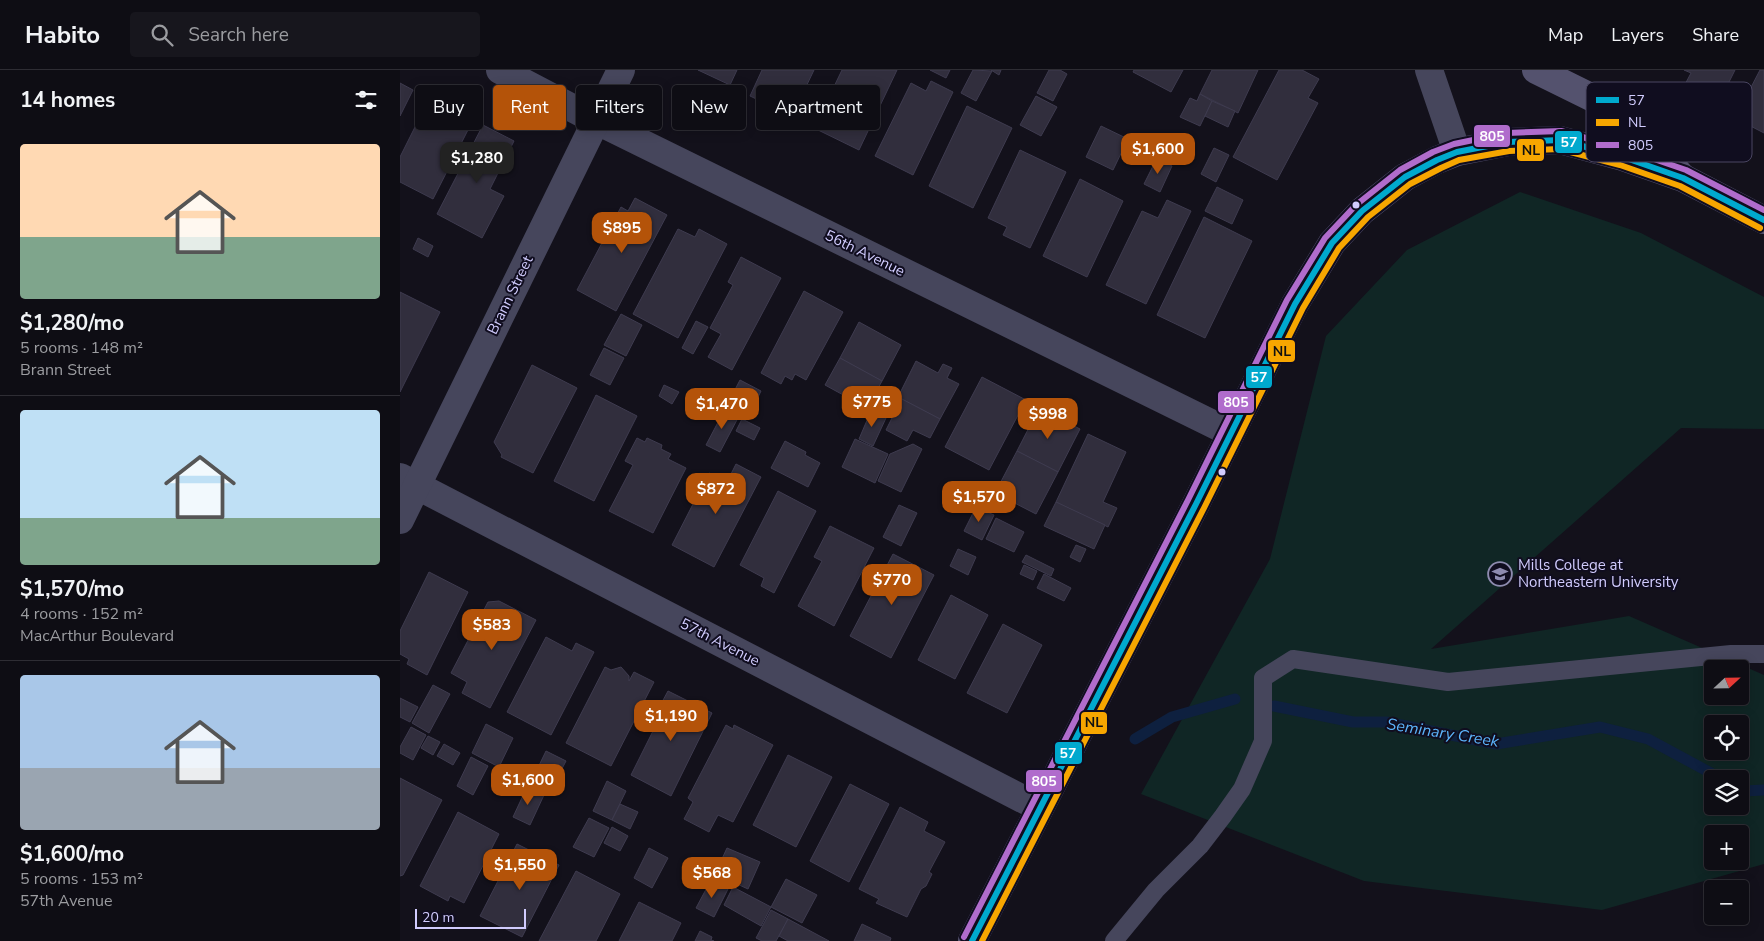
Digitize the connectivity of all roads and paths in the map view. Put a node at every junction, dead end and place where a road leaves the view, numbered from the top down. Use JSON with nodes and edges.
{"nodes":[{"id":1,"x":500,"y":70,"type":"edge"},
{"id":2,"x":621,"y":70,"type":"edge"},
{"id":3,"x":1429,"y":70,"type":"edge"},
{"id":4,"x":1536,"y":70,"type":"edge"},
{"id":5,"x":614,"y":85,"type":"edge"},
{"id":6,"x":1586,"y":95,"type":"edge"},
{"id":7,"x":576,"y":110,"type":"edge"},
{"id":8,"x":591,"y":130,"type":"edge"},
{"id":9,"x":616,"y":130,"type":"edge"},
{"id":10,"x":1586,"y":147,"type":"edge"},
{"id":11,"x":1457,"y":152,"type":"junction"},
{"id":12,"x":1637,"y":162,"type":"edge"},
{"id":13,"x":1669,"y":162,"type":"edge"},
{"id":14,"x":1683,"y":178,"type":"junction"},
{"id":15,"x":1764,"y":220,"type":"edge"},
{"id":16,"x":1231,"y":433,"type":"junction"},
{"id":17,"x":409,"y":481,"type":"edge"},
{"id":18,"x":400,"y":520,"type":"edge"},
{"id":19,"x":1764,"y":654,"type":"edge"},
{"id":20,"x":1040,"y":808,"type":"junction"},
{"id":21,"x":972,"y":941,"type":"edge"},
{"id":22,"x":1114,"y":941,"type":"edge"}],
"edges":[{"from":1,"to":7,"type":"street","name":"56th Avenue"},
{"from":2,"to":5,"type":"street","name":"Brann Street"},
{"from":3,"to":11,"type":"street"},
{"from":4,"to":6,"type":"main road"},
{"from":8,"to":17,"type":"street","name":"Brann Street"},
{"from":9,"to":16,"type":"street","name":"56th Avenue"},
{"from":10,"to":11,"type":"main road"},
{"from":11,"to":16,"type":"main road"},
{"from":12,"to":14,"type":"main road"},
{"from":13,"to":14,"type":"main road"},
{"from":14,"to":15,"type":"main road"},
{"from":16,"to":20,"type":"main road"},
{"from":17,"to":18,"type":"street","name":"Brann Street"},
{"from":17,"to":20,"type":"street","name":"57th Avenue"},
{"from":19,"to":22,"type":"lane"},
{"from":20,"to":21,"type":"main road"}]}
